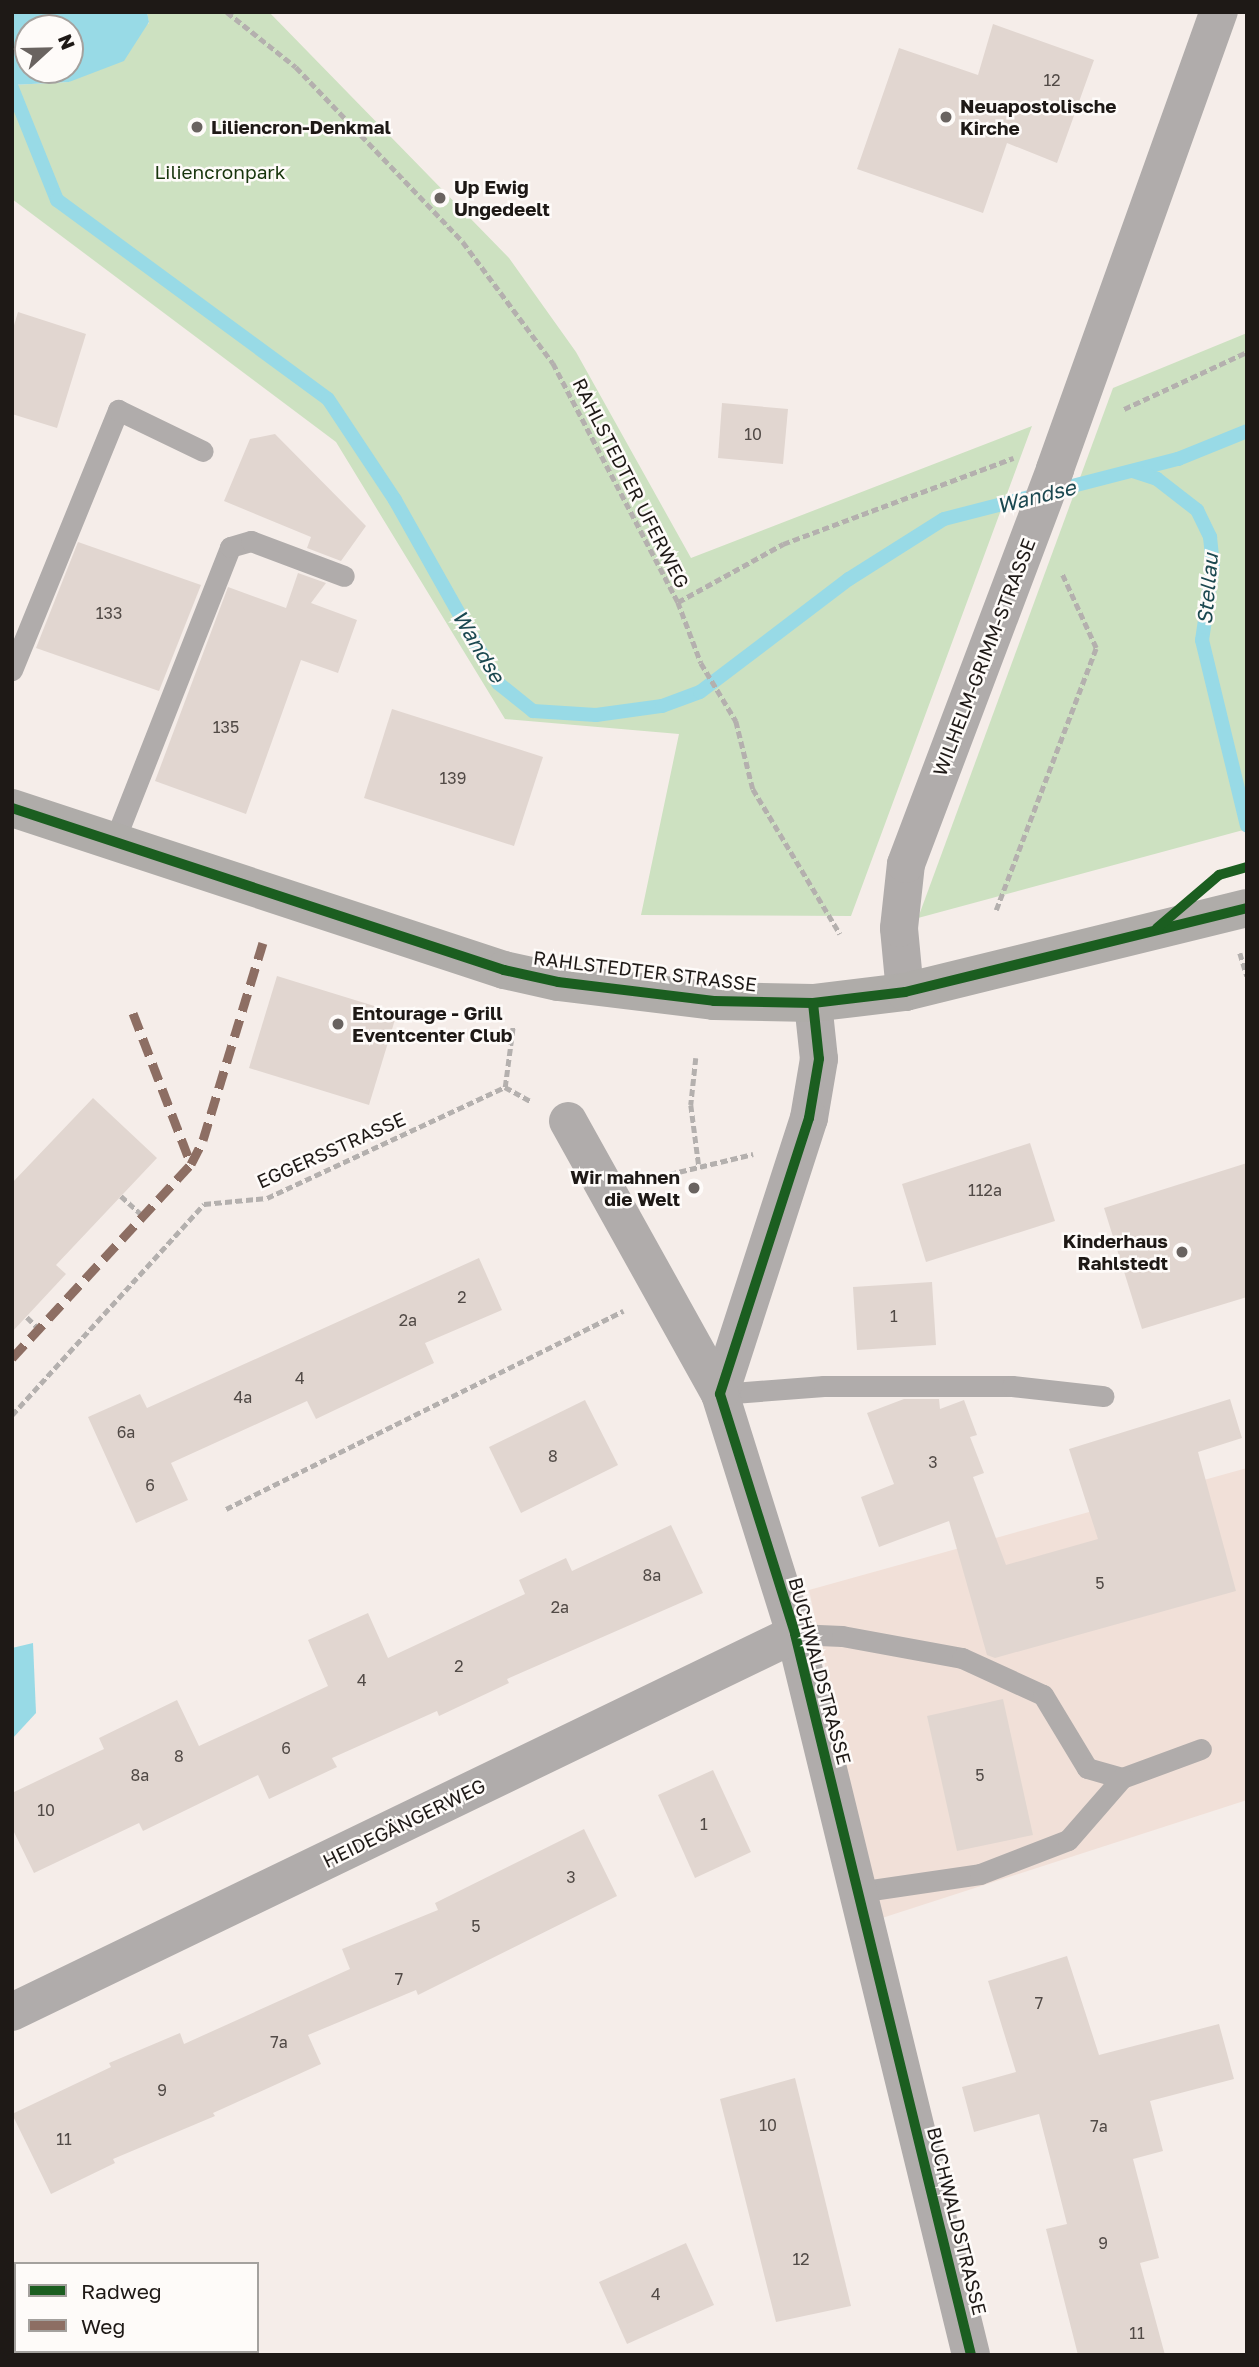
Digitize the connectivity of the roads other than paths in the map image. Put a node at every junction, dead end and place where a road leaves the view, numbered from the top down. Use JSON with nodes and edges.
{"nodes":[{"id":1,"x":1219,"y":12,"type":"edge"},
{"id":2,"x":203,"y":451,"type":"dead end"},
{"id":3,"x":344,"y":576,"type":"dead end"},
{"id":4,"x":12,"y":670,"type":"edge"},
{"id":5,"x":12,"y":808,"type":"edge"},
{"id":6,"x":114,"y":842,"type":"junction"},
{"id":7,"x":1247,"y":908,"type":"edge"},
{"id":8,"x":905,"y":992,"type":"junction"},
{"id":9,"x":813,"y":1003,"type":"junction"},
{"id":10,"x":568,"y":1121,"type":"road end"},
{"id":11,"x":720,"y":1395,"type":"junction"},
{"id":12,"x":1102,"y":1396,"type":"dead end"},
{"id":13,"x":795,"y":1634,"type":"junction"},
{"id":14,"x":1201,"y":1749,"type":"dead end"},
{"id":15,"x":1122,"y":1778,"type":"junction"},
{"id":16,"x":858,"y":1892,"type":"junction"},
{"id":17,"x":12,"y":2012,"type":"edge"},
{"id":18,"x":971,"y":2355,"type":"edge"}],
"edges":[{"from":1,"to":8,"type":"street","name":"WILHELM-GRIMM-STRASSE"},
{"from":2,"to":4,"type":"lane"},
{"from":3,"to":6,"type":"lane"},
{"from":5,"to":6,"type":"main road","name":"RAHLSTEDTER STRASSE"},
{"from":6,"to":9,"type":"main road","name":"RAHLSTEDTER STRASSE"},
{"from":7,"to":8,"type":"main road","name":"RAHLSTEDTER STRASSE"},
{"from":8,"to":9,"type":"main road","name":"RAHLSTEDTER STRASSE"},
{"from":9,"to":11,"type":"street"},
{"from":10,"to":11,"type":"street","name":"BUCHWALDSTRASSE"},
{"from":11,"to":12,"type":"lane"},
{"from":11,"to":13,"type":"street","name":"BUCHWALDSTRASSE"},
{"from":13,"to":15,"type":"lane"},
{"from":13,"to":16,"type":"street","name":"BUCHWALDSTRASSE"},
{"from":13,"to":17,"type":"street","name":"HEIDEGÄNGERWEG"},
{"from":14,"to":15,"type":"lane"},
{"from":15,"to":16,"type":"lane"},
{"from":16,"to":18,"type":"street","name":"BUCHWALDSTRASSE"}]}
